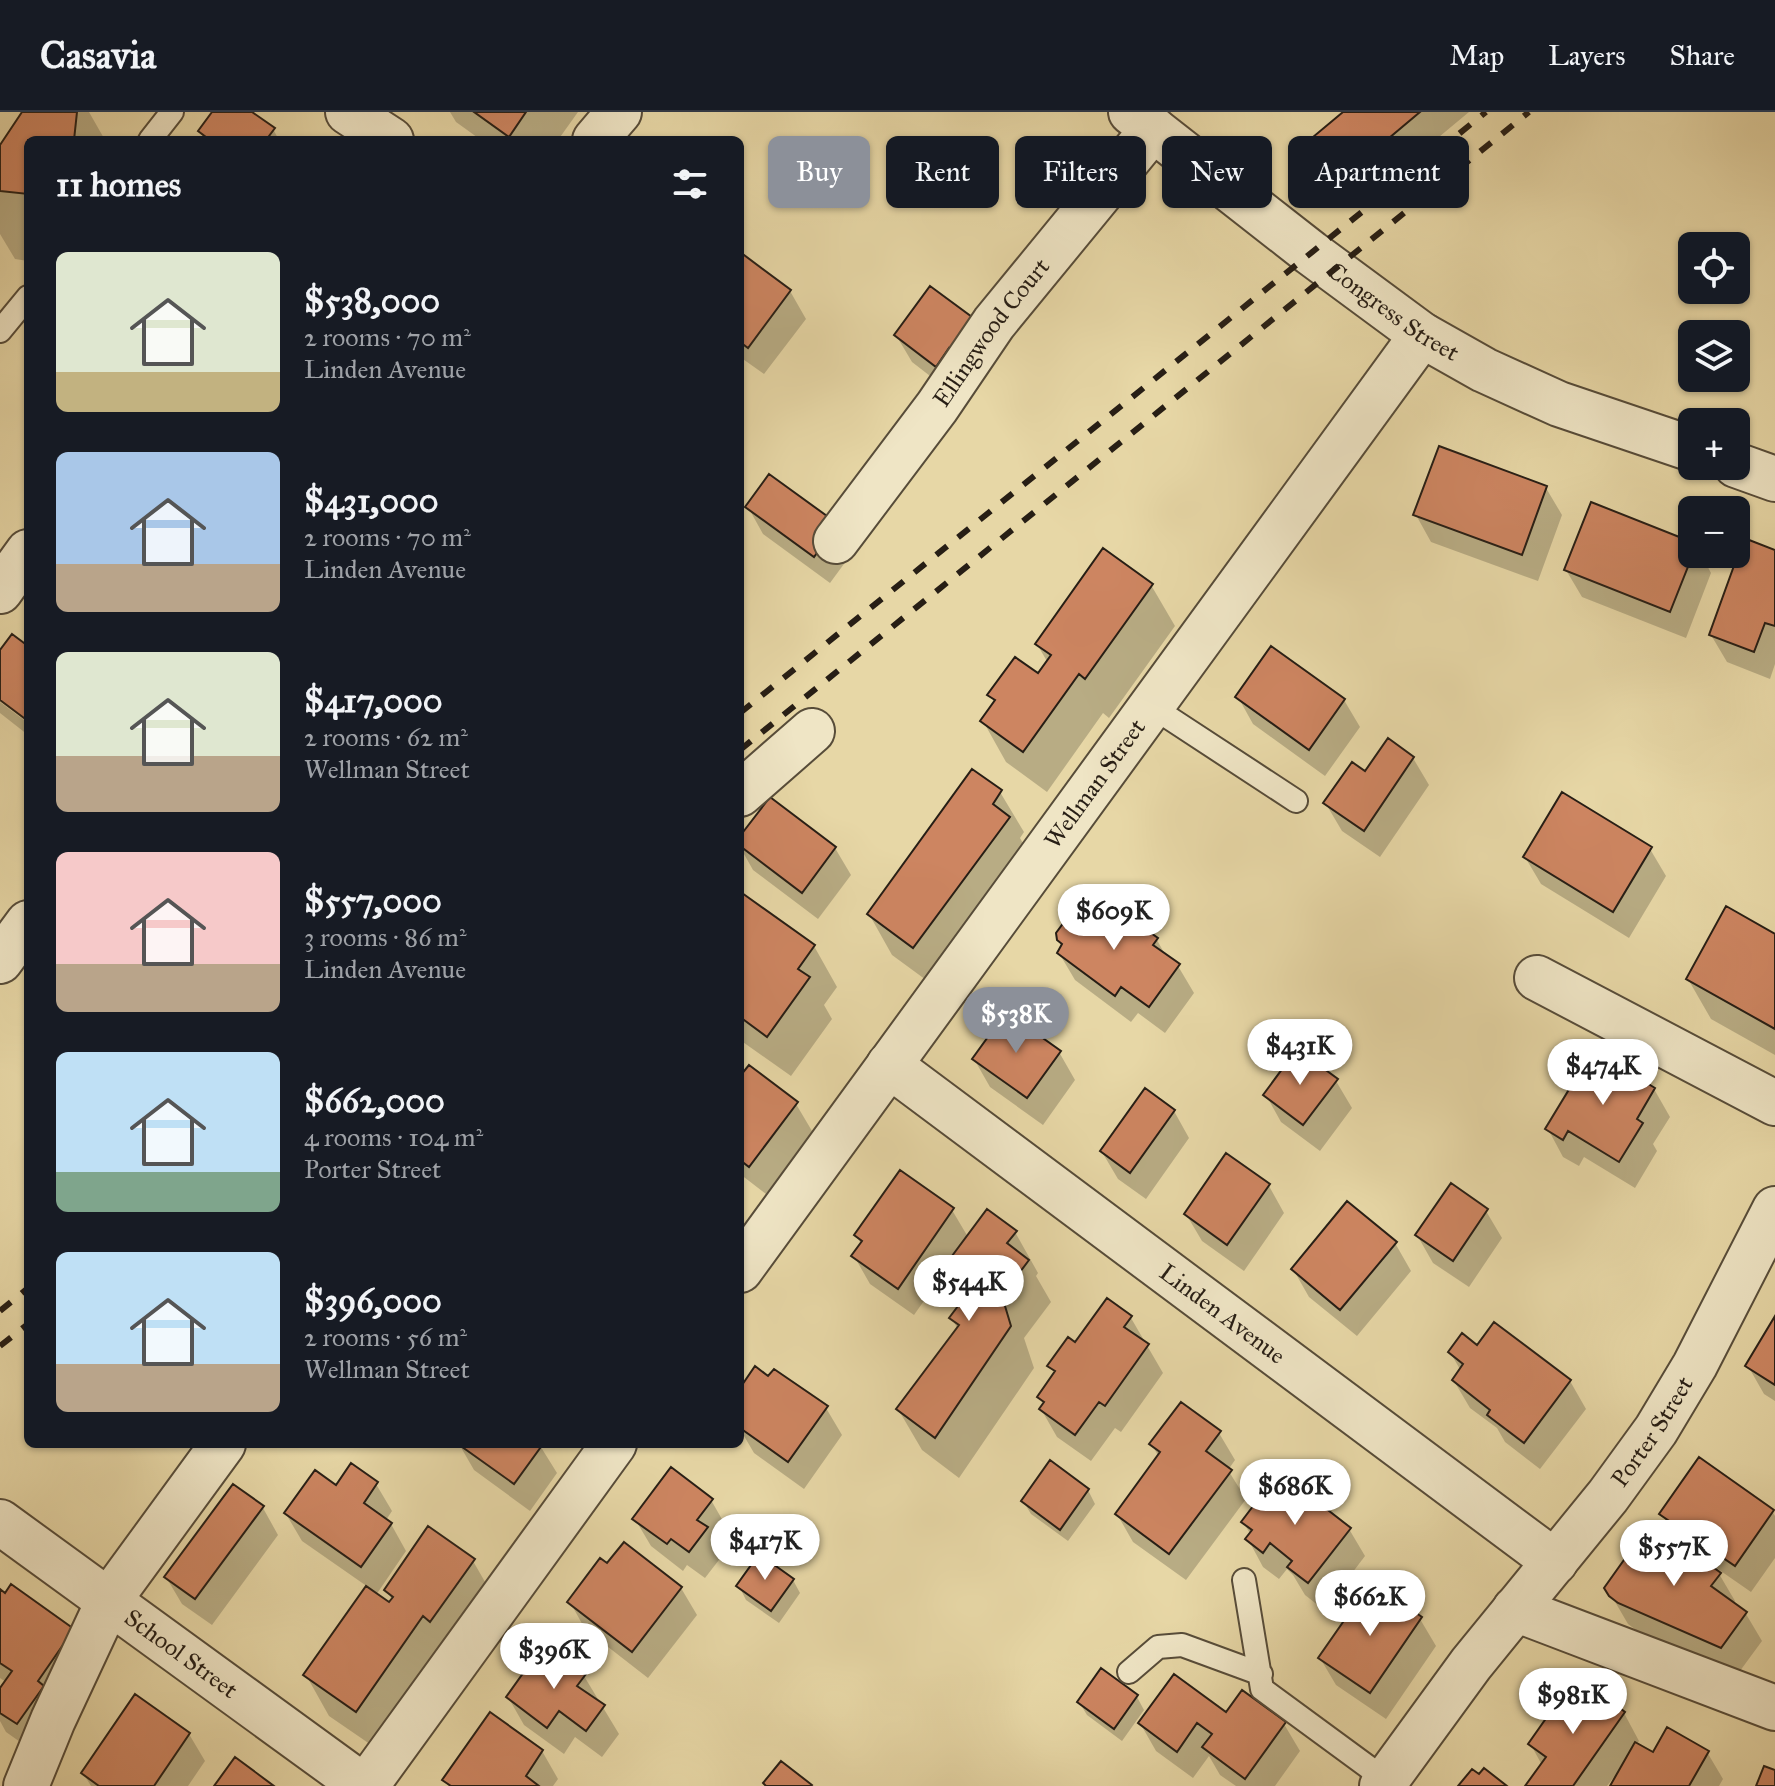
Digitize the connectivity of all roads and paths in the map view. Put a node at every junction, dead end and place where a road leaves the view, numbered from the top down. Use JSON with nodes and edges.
{"nodes":[{"id":1,"x":172,"y":112,"type":"edge"},
{"id":2,"x":346,"y":112,"type":"edge"},
{"id":3,"x":619,"y":112,"type":"edge"},
{"id":4,"x":1142,"y":120,"type":"edge"},
{"id":5,"x":153,"y":136,"type":"edge"},
{"id":6,"x":327,"y":136,"type":"edge"},
{"id":7,"x":385,"y":136,"type":"edge"},
{"id":8,"x":598,"y":136,"type":"edge"},
{"id":9,"x":24,"y":302,"type":"edge"},
{"id":10,"x":0,"y":331,"type":"edge"},
{"id":11,"x":1422,"y":335,"type":"junction"},
{"id":12,"x":1678,"y":444,"type":"edge"},
{"id":13,"x":1750,"y":470,"type":"edge"},
{"id":14,"x":1775,"y":479,"type":"edge"},
{"id":15,"x":836,"y":541,"type":"dead end"},
{"id":16,"x":24,"y":558,"type":"edge"},
{"id":17,"x":0,"y":591,"type":"edge"},
{"id":18,"x":1151,"y":706,"type":"junction"},
{"id":19,"x":812,"y":731,"type":"dead end"},
{"id":20,"x":744,"y":790,"type":"edge"},
{"id":21,"x":1296,"y":801,"type":"dead end"},
{"id":22,"x":24,"y":928,"type":"edge"},
{"id":23,"x":0,"y":961,"type":"edge"},
{"id":24,"x":1537,"y":978,"type":"dead end"},
{"id":25,"x":889,"y":1065,"type":"junction"},
{"id":26,"x":1775,"y":1103,"type":"edge"},
{"id":27,"x":1775,"y":1209,"type":"edge"},
{"id":28,"x":744,"y":1264,"type":"edge"},
{"id":29,"x":220,"y":1448,"type":"edge"},
{"id":30,"x":611,"y":1448,"type":"edge"},
{"id":31,"x":0,"y":1522,"type":"edge"},
{"id":32,"x":1555,"y":1562,"type":"junction"},
{"id":33,"x":1244,"y":1580,"type":"dead end"},
{"id":34,"x":109,"y":1600,"type":"junction"},
{"id":35,"x":1515,"y":1609,"type":"junction"},
{"id":36,"x":1129,"y":1672,"type":"dead end"},
{"id":37,"x":1261,"y":1674,"type":"junction"},
{"id":38,"x":1775,"y":1708,"type":"edge"},
{"id":39,"x":1384,"y":1783,"type":"edge"},
{"id":40,"x":26,"y":1786,"type":"edge"},
{"id":41,"x":364,"y":1786,"type":"edge"}],
"edges":[{"from":1,"to":5,"type":"lane"},
{"from":2,"to":6,"type":"street"},
{"from":2,"to":7,"type":"street"},
{"from":3,"to":8,"type":"street"},
{"from":4,"to":11,"type":"street","name":"Congress Street"},
{"from":4,"to":15,"type":"street","name":"Ellingwood Court"},
{"from":9,"to":10,"type":"lane"},
{"from":11,"to":12,"type":"street","name":"Congress Street"},
{"from":11,"to":18,"type":"street","name":"Wellman Street"},
{"from":13,"to":14,"type":"street"},
{"from":16,"to":17,"type":"street"},
{"from":18,"to":21,"type":"lane"},
{"from":18,"to":25,"type":"street","name":"Wellman Street"},
{"from":19,"to":20,"type":"street"},
{"from":22,"to":23,"type":"street"},
{"from":24,"to":26,"type":"street"},
{"from":25,"to":28,"type":"street","name":"Wellman Street"},
{"from":25,"to":32,"type":"street","name":"Linden Avenue"},
{"from":27,"to":32,"type":"street","name":"Porter Street"},
{"from":29,"to":34,"type":"street"},
{"from":30,"to":41,"type":"street"},
{"from":31,"to":34,"type":"street","name":"School Street"},
{"from":32,"to":35,"type":"street","name":"Porter Street"},
{"from":33,"to":37,"type":"lane"},
{"from":34,"to":40,"type":"street"},
{"from":34,"to":41,"type":"street","name":"School Street"},
{"from":35,"to":38,"type":"street"},
{"from":35,"to":39,"type":"street","name":"Porter Street"},
{"from":36,"to":37,"type":"lane"},
{"from":37,"to":39,"type":"lane"}]}
